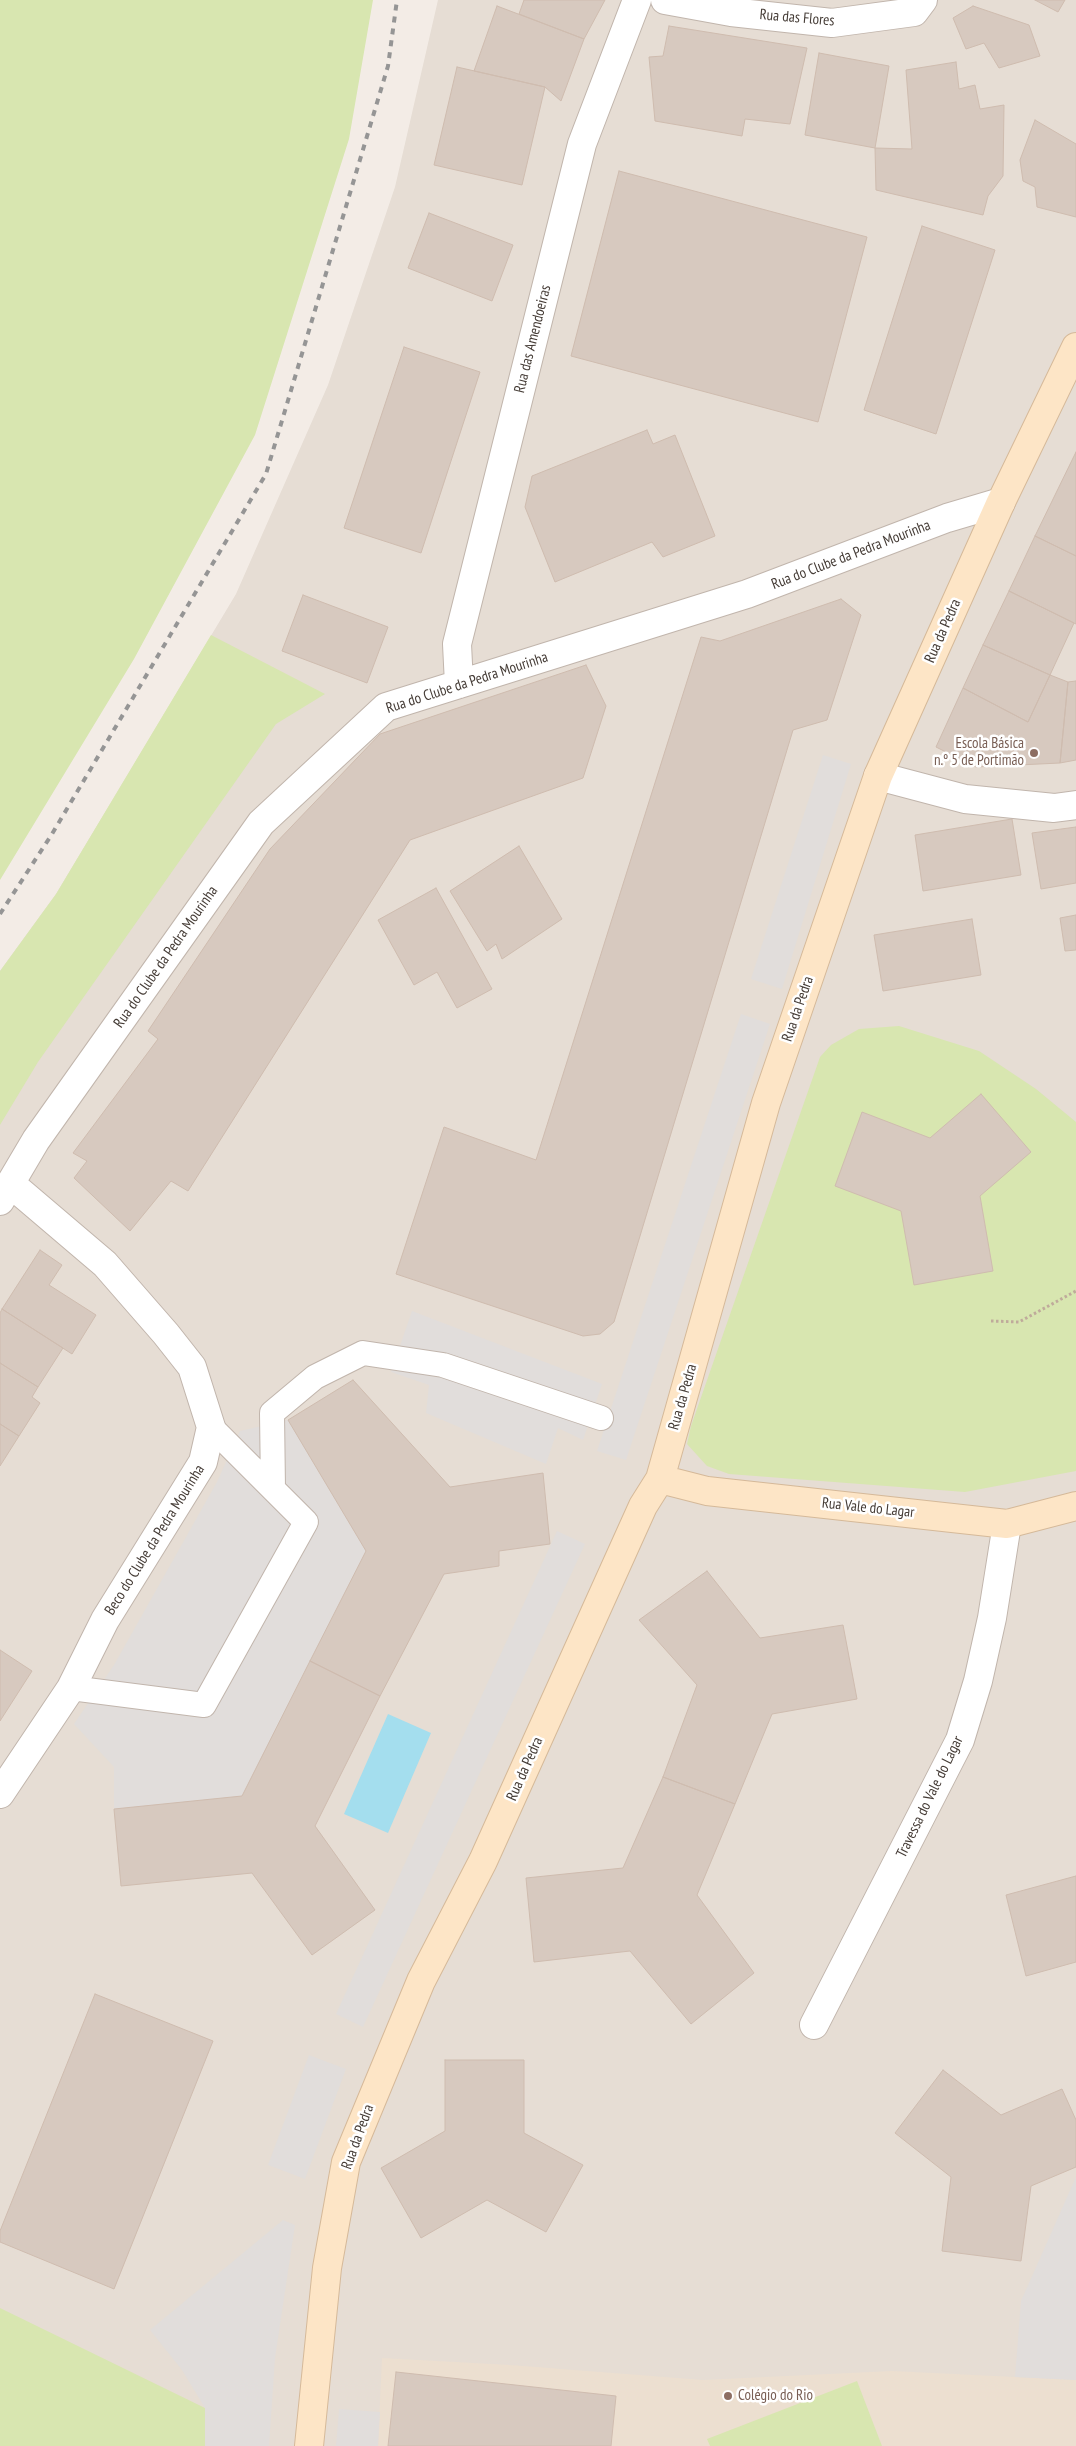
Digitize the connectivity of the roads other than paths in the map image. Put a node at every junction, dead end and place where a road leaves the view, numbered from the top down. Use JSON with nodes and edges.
{"nodes":[{"id":1,"x":637,"y":0,"type":"edge"},
{"id":2,"x":665,"y":0,"type":"edge"},
{"id":3,"x":923,"y":0,"type":"edge"},
{"id":4,"x":1076,"y":347,"type":"edge"},
{"id":5,"x":1001,"y":502,"type":"junction"},
{"id":6,"x":459,"y":684,"type":"junction"},
{"id":7,"x":878,"y":776,"type":"junction"},
{"id":8,"x":1076,"y":805,"type":"edge"},
{"id":9,"x":6,"y":1193,"type":"edge"},
{"id":10,"x":601,"y":1418,"type":"dead end"},
{"id":11,"x":211,"y":1427,"type":"junction"},
{"id":12,"x":660,"y":1479,"type":"junction"},
{"id":13,"x":273,"y":1489,"type":"junction"},
{"id":14,"x":1076,"y":1506,"type":"edge"},
{"id":15,"x":1008,"y":1524,"type":"junction"},
{"id":16,"x":71,"y":1688,"type":"junction"},
{"id":17,"x":0,"y":1794,"type":"edge"},
{"id":18,"x":814,"y":2025,"type":"dead end"},
{"id":19,"x":309,"y":2446,"type":"edge"}],
"edges":[{"from":1,"to":6,"type":"street","name":"Rua das Amendoeiras"},
{"from":2,"to":3,"type":"street","name":"Rua das Flores"},
{"from":4,"to":5,"type":"street","name":"Rua da Pedra"},
{"from":5,"to":6,"type":"street","name":"Rua do Clube da Pedra Mourinha"},
{"from":5,"to":7,"type":"street","name":"Rua da Pedra"},
{"from":6,"to":9,"type":"street","name":"Rua do Clube da Pedra Mourinha"},
{"from":7,"to":8,"type":"street"},
{"from":7,"to":12,"type":"street","name":"Rua da Pedra"},
{"from":9,"to":11,"type":"street","name":"Beco do Clube da Pedra Mourinha"},
{"from":10,"to":13,"type":"lane"},
{"from":11,"to":13,"type":"lane"},
{"from":11,"to":16,"type":"street","name":"Beco do Clube da Pedra Mourinha"},
{"from":12,"to":15,"type":"street","name":"Rua Vale do Lagar"},
{"from":12,"to":19,"type":"street","name":"Rua da Pedra"},
{"from":13,"to":16,"type":"lane"},
{"from":14,"to":15,"type":"street","name":"Rua Vale do Lagar"},
{"from":15,"to":18,"type":"street","name":"Travessa do Vale do Lagar"},
{"from":16,"to":17,"type":"street","name":"Beco do Clube da Pedra Mourinha"}]}
